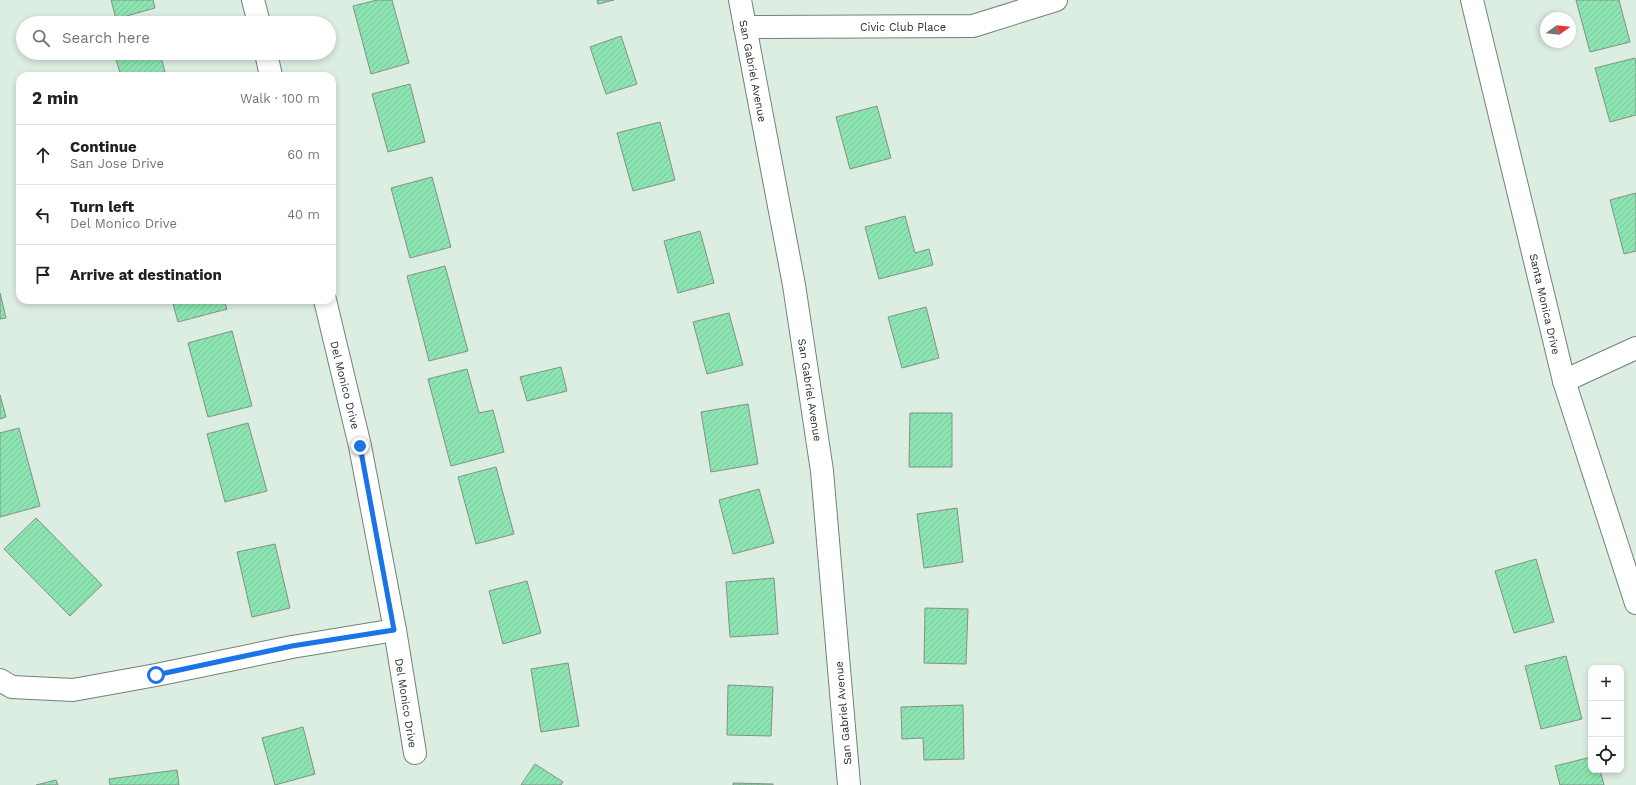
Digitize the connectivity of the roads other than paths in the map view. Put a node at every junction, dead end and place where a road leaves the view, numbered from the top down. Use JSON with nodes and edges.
{"nodes":[{"id":1,"x":253,"y":0,"type":"edge"},
{"id":2,"x":740,"y":0,"type":"edge"},
{"id":3,"x":1056,"y":0,"type":"edge"},
{"id":4,"x":1472,"y":0,"type":"edge"},
{"id":5,"x":257,"y":16,"type":"edge"},
{"id":6,"x":745,"y":27,"type":"junction"},
{"id":7,"x":268,"y":60,"type":"edge"},
{"id":8,"x":270,"y":72,"type":"edge"},
{"id":9,"x":326,"y":304,"type":"edge"},
{"id":10,"x":1636,"y":348,"type":"edge"},
{"id":11,"x":1564,"y":381,"type":"junction"},
{"id":12,"x":1636,"y":602,"type":"edge"},
{"id":13,"x":394,"y":630,"type":"junction"},
{"id":14,"x":0,"y":680,"type":"edge"},
{"id":15,"x":415,"y":753,"type":"dead end"},
{"id":16,"x":849,"y":785,"type":"edge"}],
"edges":[{"from":1,"to":5,"type":"street"},
{"from":2,"to":6,"type":"street","name":"San Gabriel Avenue"},
{"from":3,"to":6,"type":"street","name":"Civic Club Place"},
{"from":4,"to":11,"type":"street","name":"Santa Monica Drive"},
{"from":6,"to":16,"type":"street","name":"San Gabriel Avenue"},
{"from":7,"to":8,"type":"street"},
{"from":9,"to":13,"type":"street","name":"Del Monico Drive"},
{"from":10,"to":11,"type":"street"},
{"from":11,"to":12,"type":"street","name":"Santa Monica Drive"},
{"from":13,"to":14,"type":"street"},
{"from":13,"to":15,"type":"street","name":"Del Monico Drive"}]}
